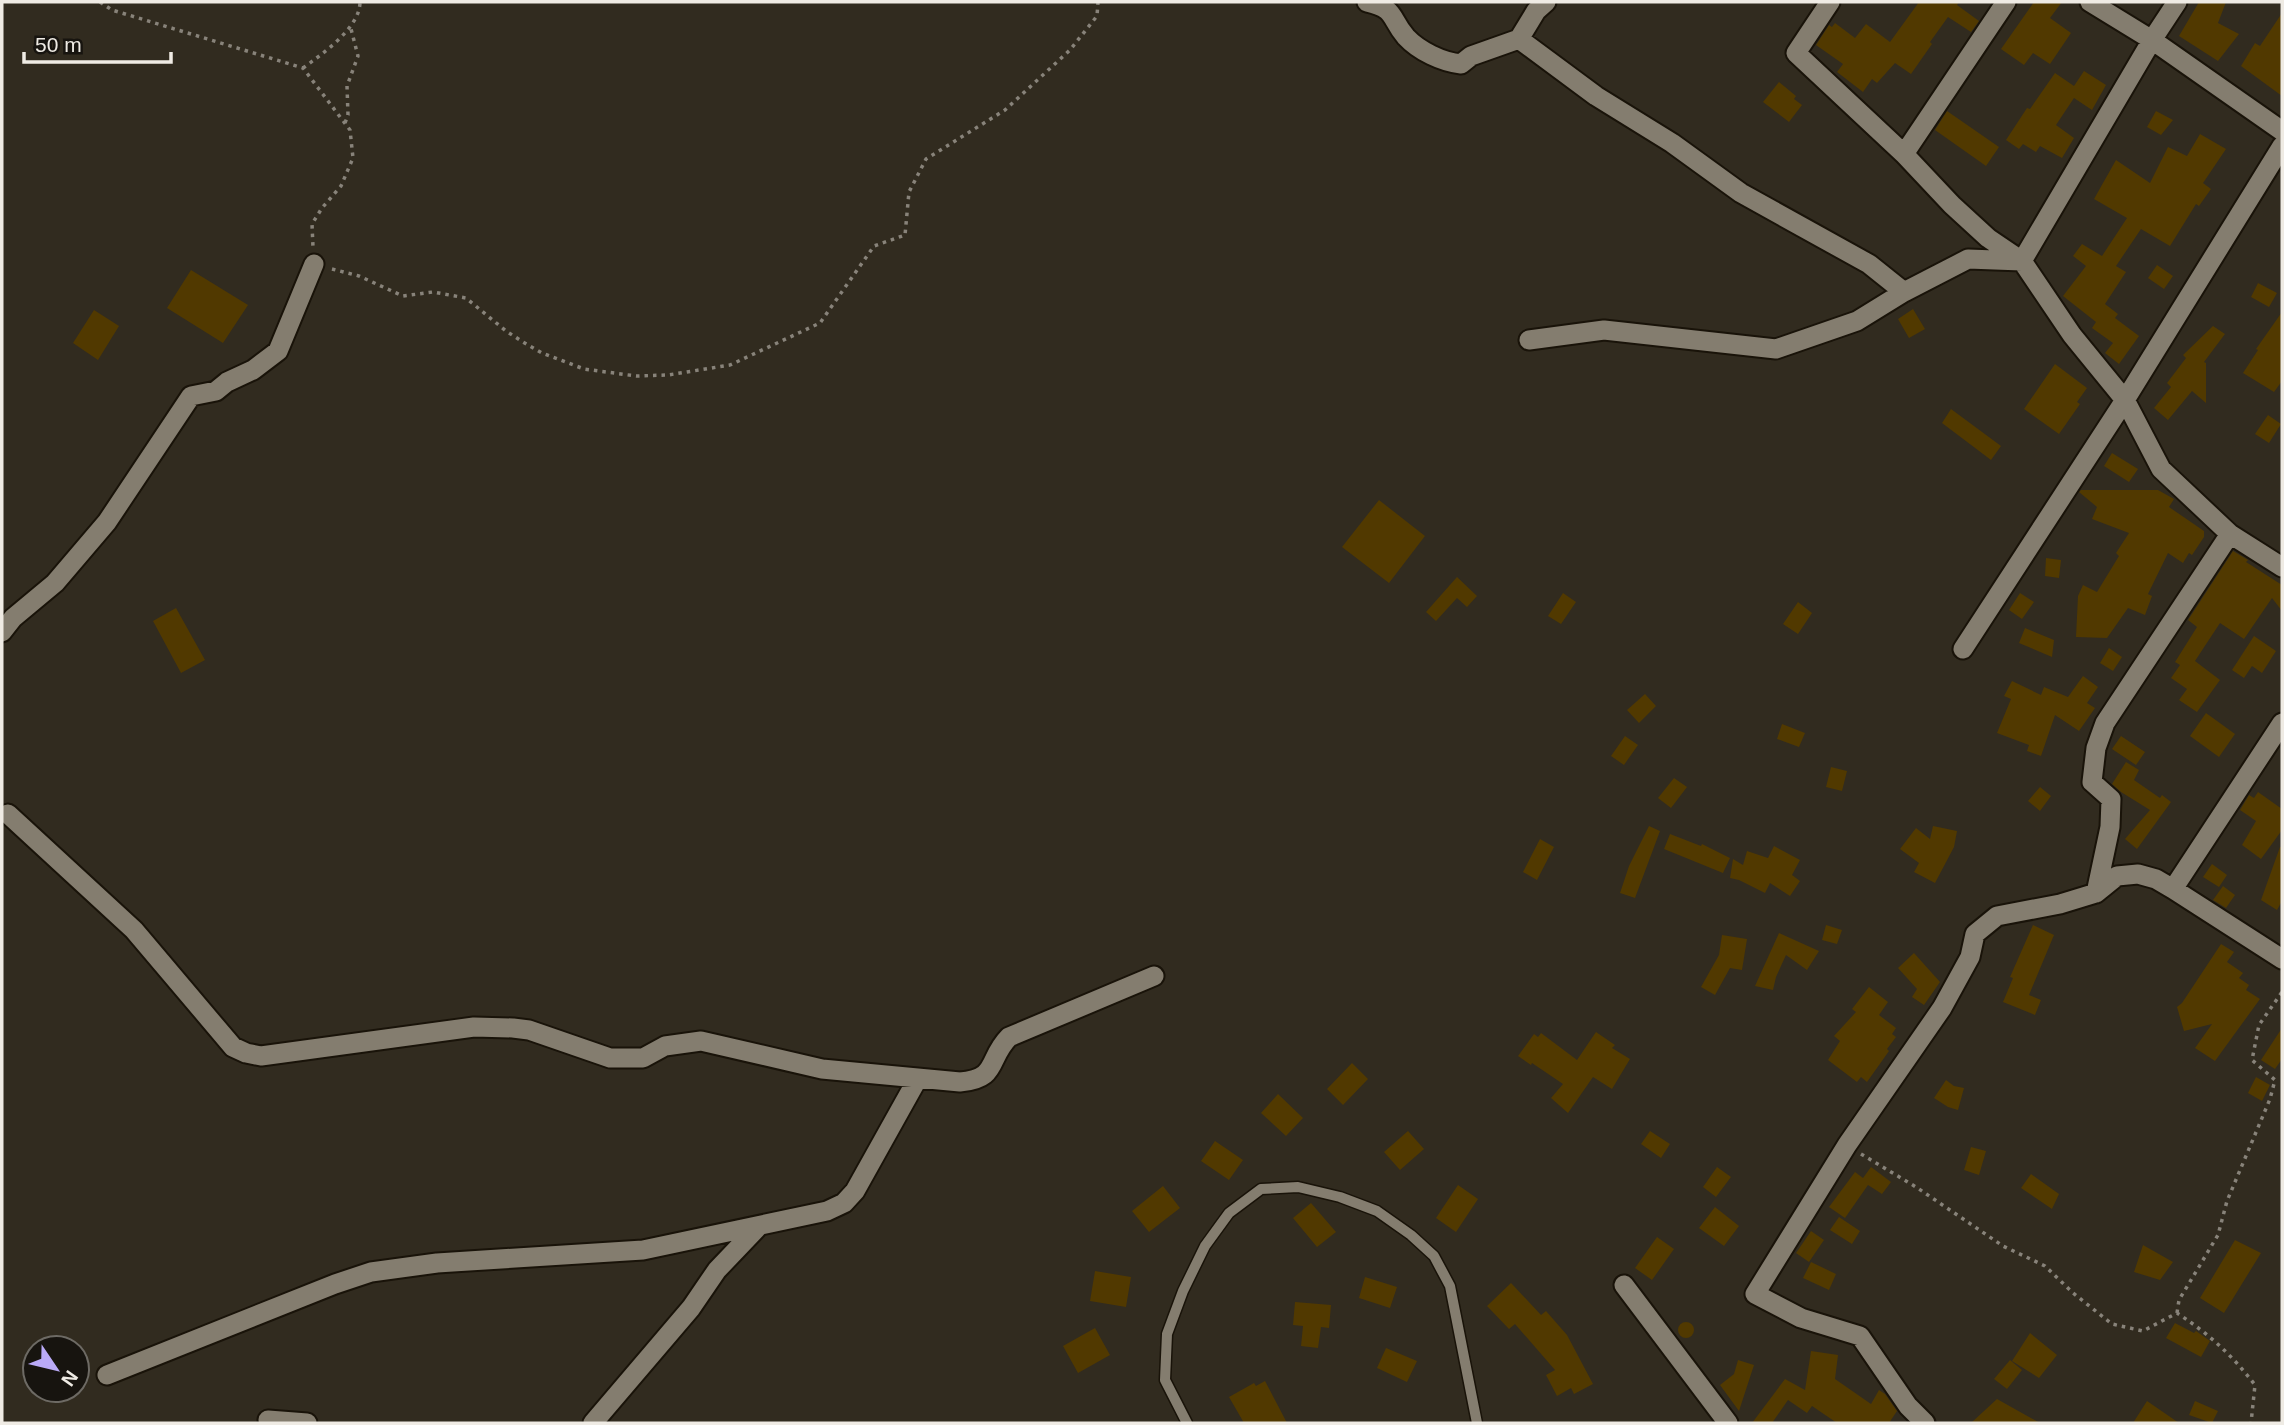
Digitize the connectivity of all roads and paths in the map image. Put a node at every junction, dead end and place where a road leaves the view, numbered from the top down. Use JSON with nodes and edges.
{"nodes":[{"id":1,"x":100,"y":2,"type":"edge"},
{"id":2,"x":360,"y":2,"type":"edge"},
{"id":3,"x":1098,"y":2,"type":"edge"},
{"id":4,"x":1367,"y":2,"type":"edge"},
{"id":5,"x":1546,"y":2,"type":"edge"},
{"id":6,"x":1830,"y":2,"type":"edge"},
{"id":7,"x":2006,"y":2,"type":"edge"},
{"id":8,"x":2090,"y":2,"type":"edge"},
{"id":9,"x":2177,"y":2,"type":"edge"},
{"id":10,"x":350,"y":25,"type":"junction"},
{"id":11,"x":1519,"y":39,"type":"junction"},
{"id":12,"x":2152,"y":40,"type":"junction"},
{"id":13,"x":303,"y":68,"type":"junction"},
{"id":14,"x":345,"y":122,"type":"junction"},
{"id":15,"x":2282,"y":131,"type":"edge"},
{"id":16,"x":2282,"y":146,"type":"edge"},
{"id":17,"x":1904,"y":155,"type":"junction"},
{"id":18,"x":2022,"y":261,"type":"junction"},
{"id":19,"x":314,"y":264,"type":"junction"},
{"id":20,"x":1904,"y":292,"type":"junction"},
{"id":21,"x":1529,"y":340,"type":"dead end"},
{"id":22,"x":2125,"y":400,"type":"junction"},
{"id":23,"x":2230,"y":534,"type":"junction"},
{"id":24,"x":2282,"y":567,"type":"edge"},
{"id":25,"x":2,"y":632,"type":"edge"},
{"id":26,"x":1963,"y":649,"type":"dead end"},
{"id":27,"x":2282,"y":723,"type":"edge"},
{"id":28,"x":8,"y":814,"type":"dead end"},
{"id":29,"x":2173,"y":889,"type":"junction"},
{"id":30,"x":2096,"y":893,"type":"junction"},
{"id":31,"x":2282,"y":959,"type":"edge"},
{"id":32,"x":1154,"y":976,"type":"dead end"},
{"id":33,"x":2282,"y":992,"type":"edge"},
{"id":34,"x":918,"y":1078,"type":"junction"},
{"id":35,"x":1847,"y":1145,"type":"junction"},
{"id":36,"x":760,"y":1226,"type":"junction"},
{"id":37,"x":1624,"y":1285,"type":"dead end"},
{"id":38,"x":2177,"y":1313,"type":"junction"},
{"id":39,"x":107,"y":1375,"type":"dead end"},
{"id":40,"x":268,"y":1420,"type":"dead end"},
{"id":41,"x":306,"y":1423,"type":"edge"},
{"id":42,"x":593,"y":1423,"type":"edge"},
{"id":43,"x":1187,"y":1423,"type":"edge"},
{"id":44,"x":1478,"y":1423,"type":"edge"},
{"id":45,"x":1728,"y":1423,"type":"edge"},
{"id":46,"x":1925,"y":1423,"type":"edge"},
{"id":47,"x":2250,"y":1423,"type":"edge"}],
"edges":[{"from":1,"to":13,"type":"path"},
{"from":2,"to":10,"type":"path"},
{"from":3,"to":19,"type":"path"},
{"from":4,"to":11,"type":"street"},
{"from":5,"to":11,"type":"street"},
{"from":6,"to":17,"type":"street"},
{"from":7,"to":17,"type":"street"},
{"from":8,"to":12,"type":"street"},
{"from":9,"to":12,"type":"street"},
{"from":10,"to":13,"type":"path"},
{"from":10,"to":14,"type":"path"},
{"from":11,"to":20,"type":"street"},
{"from":12,"to":15,"type":"street"},
{"from":12,"to":18,"type":"street"},
{"from":13,"to":14,"type":"path"},
{"from":14,"to":19,"type":"path"},
{"from":16,"to":22,"type":"street"},
{"from":17,"to":18,"type":"street"},
{"from":18,"to":20,"type":"street"},
{"from":18,"to":22,"type":"street"},
{"from":19,"to":25,"type":"street"},
{"from":20,"to":21,"type":"street"},
{"from":22,"to":23,"type":"street"},
{"from":22,"to":26,"type":"street"},
{"from":23,"to":24,"type":"street"},
{"from":23,"to":30,"type":"street"},
{"from":27,"to":29,"type":"street"},
{"from":28,"to":34,"type":"street"},
{"from":29,"to":30,"type":"street"},
{"from":29,"to":31,"type":"street"},
{"from":30,"to":35,"type":"street"},
{"from":32,"to":34,"type":"street"},
{"from":33,"to":38,"type":"path"},
{"from":34,"to":36,"type":"street"},
{"from":35,"to":38,"type":"path"},
{"from":35,"to":46,"type":"street"},
{"from":36,"to":39,"type":"street"},
{"from":36,"to":42,"type":"street"},
{"from":37,"to":45,"type":"street"},
{"from":38,"to":47,"type":"path"},
{"from":40,"to":41,"type":"street"},
{"from":43,"to":44,"type":"lane"}]}
